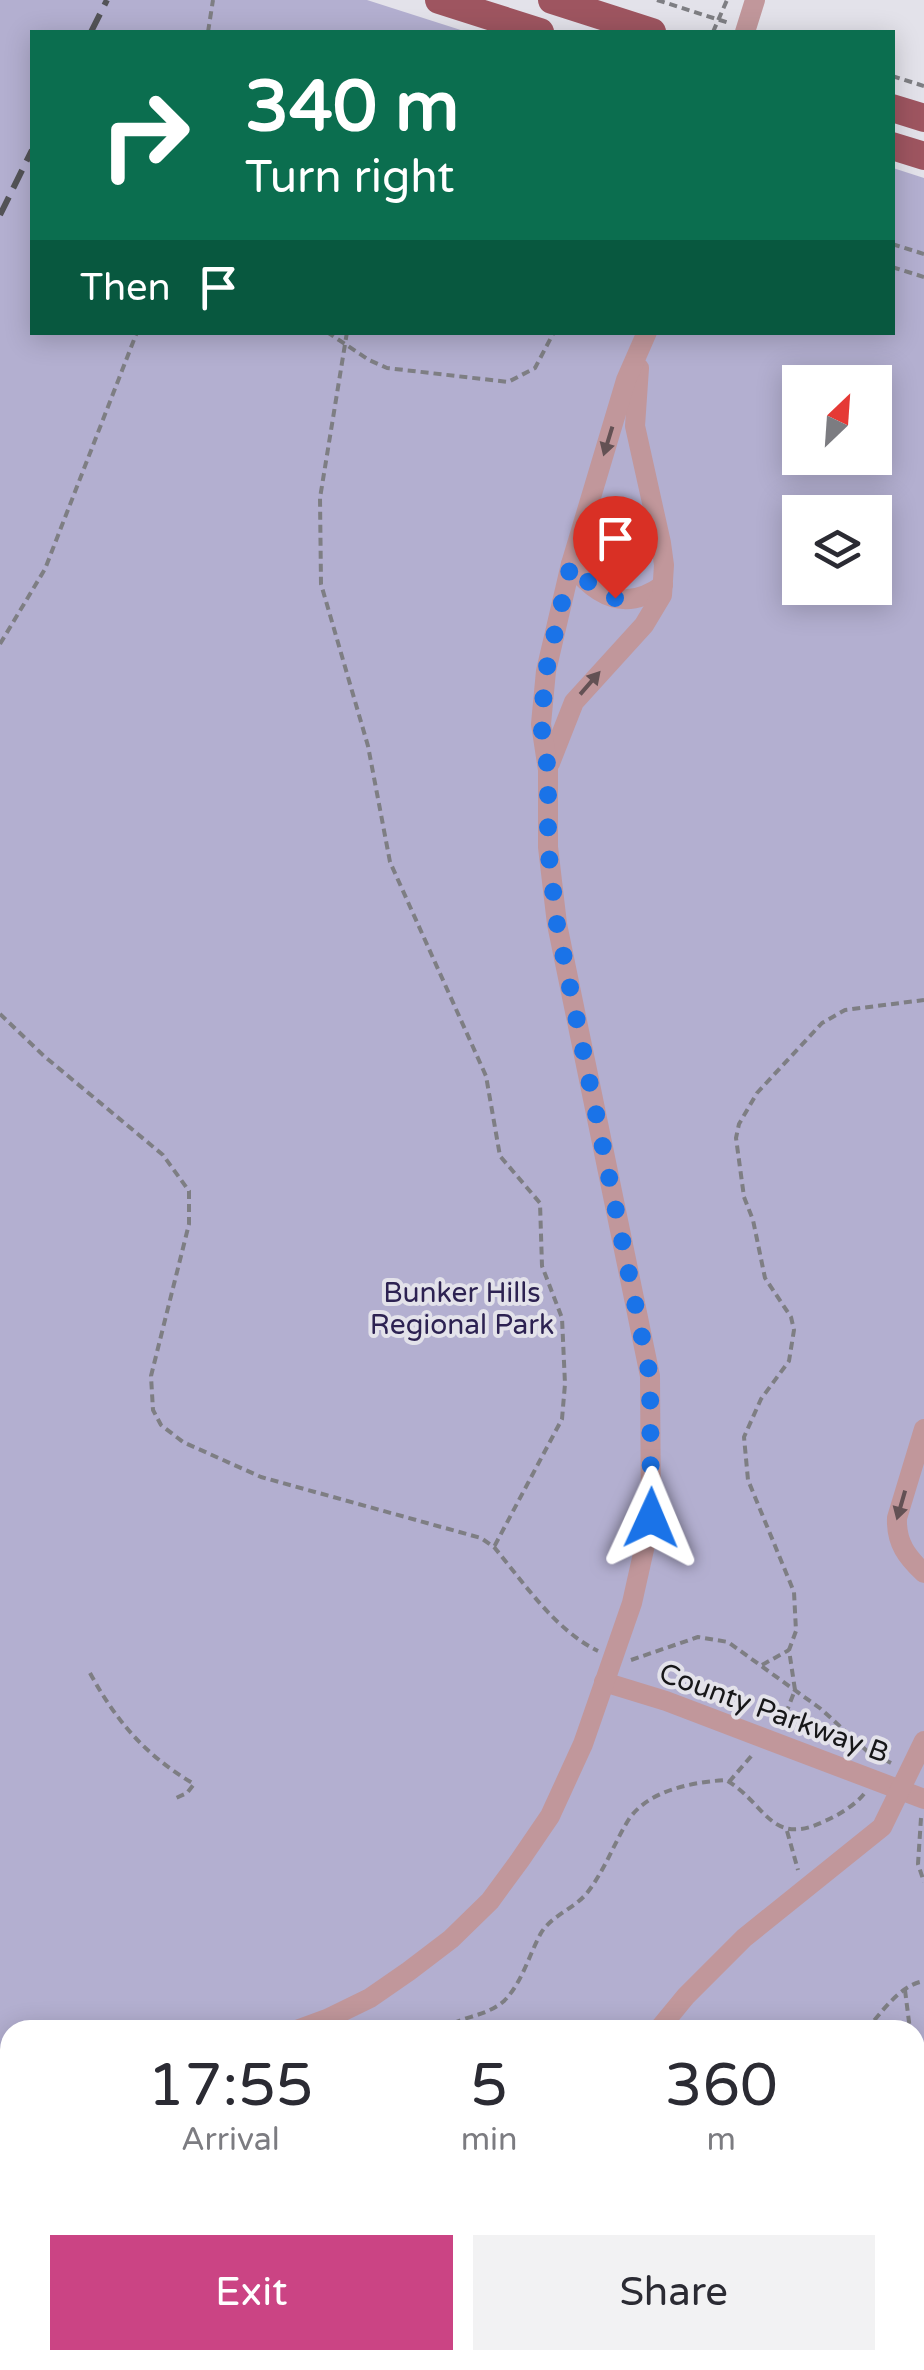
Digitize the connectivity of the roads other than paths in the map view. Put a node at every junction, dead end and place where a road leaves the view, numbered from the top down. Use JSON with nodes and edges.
{"nodes":[{"id":1,"x":438,"y":0,"type":"edge"},
{"id":2,"x":552,"y":0,"type":"edge"},
{"id":3,"x":754,"y":0,"type":"edge"},
{"id":4,"x":534,"y":30,"type":"edge"},
{"id":5,"x":646,"y":30,"type":"edge"},
{"id":6,"x":746,"y":30,"type":"edge"},
{"id":7,"x":895,"y":109,"type":"edge"},
{"id":8,"x":924,"y":118,"type":"edge"},
{"id":9,"x":895,"y":147,"type":"edge"},
{"id":10,"x":924,"y":156,"type":"edge"},
{"id":11,"x":643,"y":341,"type":"edge"},
{"id":12,"x":571,"y":564,"type":"junction"},
{"id":13,"x":664,"y":584,"type":"junction"},
{"id":14,"x":548,"y":770,"type":"junction"},
{"id":15,"x":924,"y":1430,"type":"edge"},
{"id":16,"x":924,"y":1573,"type":"edge"},
{"id":17,"x":604,"y":1682,"type":"junction"},
{"id":18,"x":924,"y":1742,"type":"edge"},
{"id":19,"x":903,"y":1790,"type":"junction"},
{"id":20,"x":924,"y":1799,"type":"edge"},
{"id":21,"x":327,"y":2020,"type":"edge"},
{"id":22,"x":667,"y":2020,"type":"edge"}],
"edges":[{"from":1,"to":4,"type":"main road"},
{"from":2,"to":5,"type":"main road"},
{"from":3,"to":6,"type":"street"},
{"from":7,"to":8,"type":"main road"},
{"from":9,"to":10,"type":"main road"},
{"from":11,"to":12,"type":"street","one_way":true},
{"from":11,"to":13,"type":"street"},
{"from":12,"to":13,"type":"street"},
{"from":12,"to":14,"type":"street"},
{"from":14,"to":13,"type":"street","one_way":true},
{"from":14,"to":17,"type":"street"},
{"from":15,"to":16,"type":"street","one_way":true},
{"from":17,"to":19,"type":"street","name":"County Parkway B"},
{"from":17,"to":21,"type":"street"},
{"from":18,"to":19,"type":"street"},
{"from":19,"to":20,"type":"street","name":"County Parkway B"},
{"from":19,"to":22,"type":"street"}]}
